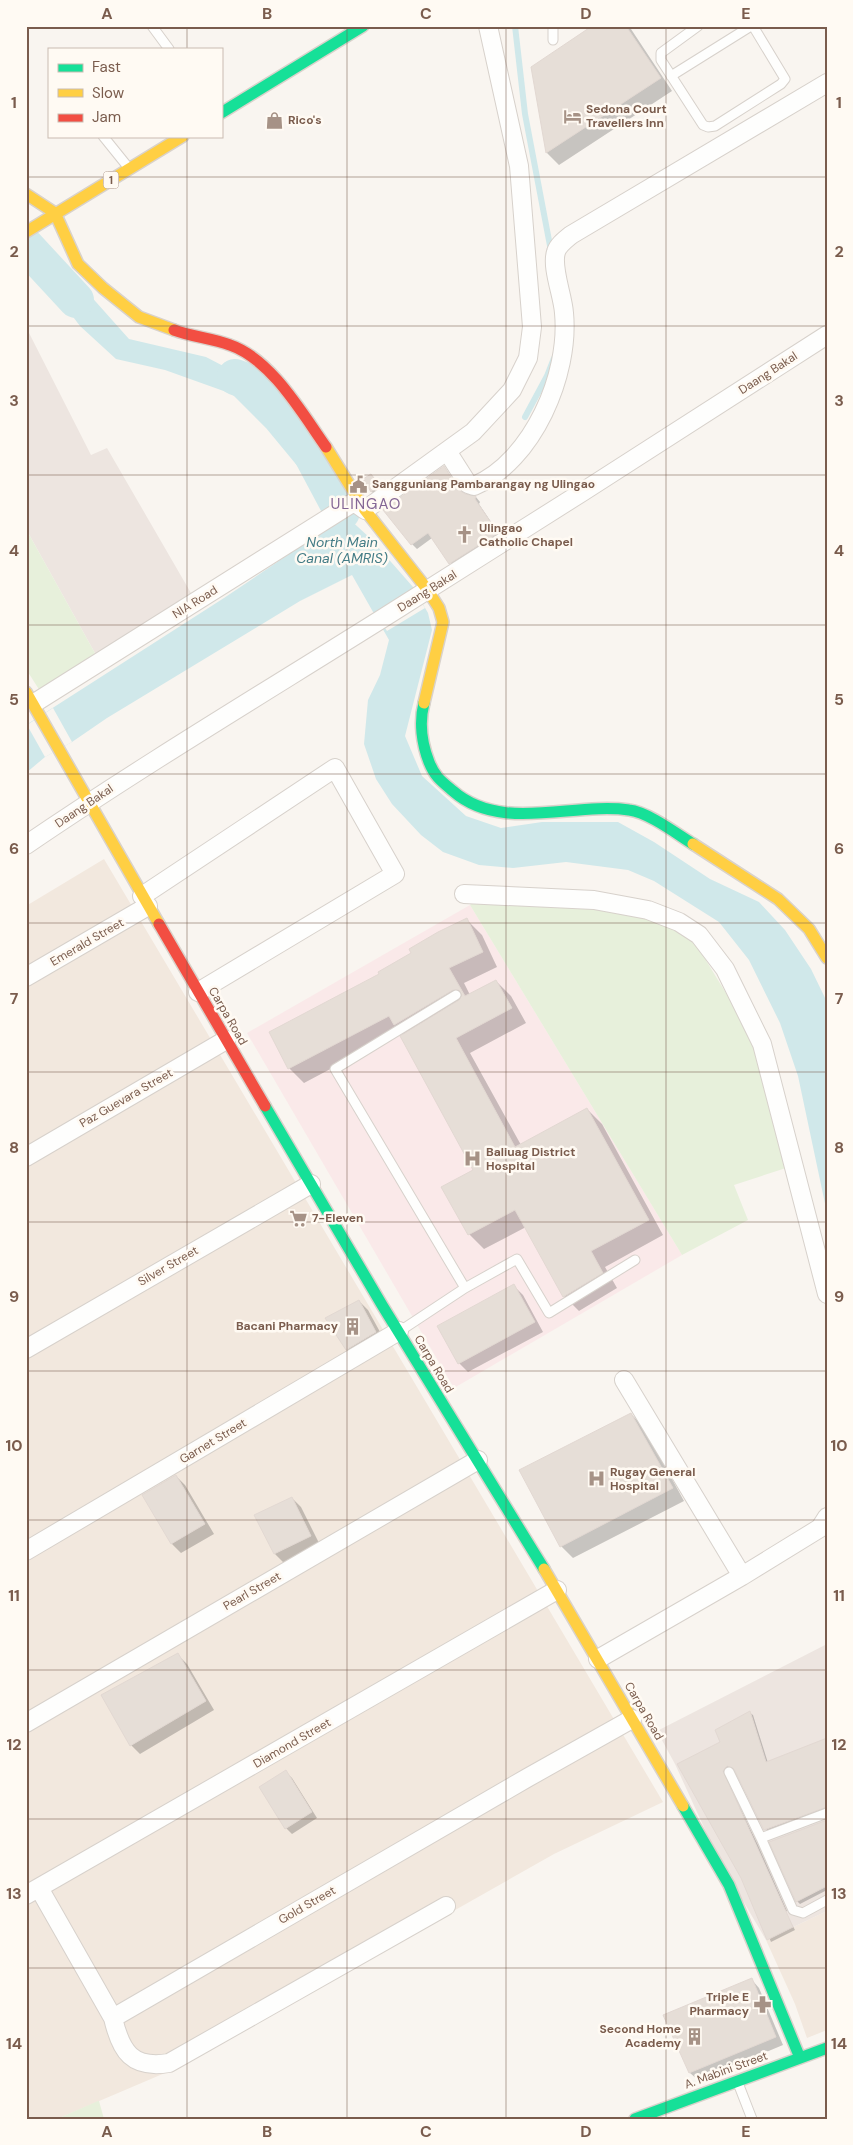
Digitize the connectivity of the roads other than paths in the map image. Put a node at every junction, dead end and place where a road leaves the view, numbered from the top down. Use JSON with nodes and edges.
{"nodes":[{"id":1,"x":152,"y":26,"type":"edge"},
{"id":2,"x":363,"y":26,"type":"edge"},
{"id":3,"x":488,"y":26,"type":"edge"},
{"id":4,"x":553,"y":26,"type":"edge"},
{"id":5,"x":698,"y":26,"type":"edge"},
{"id":6,"x":752,"y":26,"type":"edge"},
{"id":7,"x":553,"y":40,"type":"dead end"},
{"id":8,"x":168,"y":48,"type":"edge"},
{"id":9,"x":671,"y":76,"type":"junction"},
{"id":10,"x":827,"y":83,"type":"edge"},
{"id":11,"x":222,"y":112,"type":"edge"},
{"id":12,"x":105,"y":138,"type":"edge"},
{"id":13,"x":180,"y":138,"type":"edge"},
{"id":14,"x":130,"y":169,"type":"junction"},
{"id":15,"x":26,"y":194,"type":"edge"},
{"id":16,"x":55,"y":213,"type":"junction"},
{"id":17,"x":26,"y":232,"type":"edge"},
{"id":18,"x":827,"y":335,"type":"edge"},
{"id":19,"x":447,"y":451,"type":"junction"},
{"id":20,"x":359,"y":506,"type":"junction"},
{"id":21,"x":421,"y":593,"type":"junction"},
{"id":22,"x":32,"y":705,"type":"edge"},
{"id":23,"x":88,"y":803,"type":"junction"},
{"id":24,"x":26,"y":845,"type":"edge"},
{"id":25,"x":464,"y":894,"type":"dead end"},
{"id":26,"x":145,"y":901,"type":"junction"},
{"id":27,"x":827,"y":958,"type":"edge"},
{"id":28,"x":26,"y":977,"type":"edge"},
{"id":29,"x":198,"y":992,"type":"junction"},
{"id":30,"x":456,"y":995,"type":"dead end"},
{"id":31,"x":226,"y":1040,"type":"junction"},
{"id":32,"x":26,"y":1157,"type":"edge"},
{"id":33,"x":311,"y":1184,"type":"junction"},
{"id":34,"x":635,"y":1260,"type":"dead end"},
{"id":35,"x":465,"y":1288,"type":"junction"},
{"id":36,"x":827,"y":1294,"type":"edge"},
{"id":37,"x":399,"y":1331,"type":"junction"},
{"id":38,"x":26,"y":1349,"type":"edge"},
{"id":39,"x":624,"y":1380,"type":"dead end"},
{"id":40,"x":478,"y":1460,"type":"junction"},
{"id":41,"x":827,"y":1517,"type":"edge"},
{"id":42,"x":26,"y":1551,"type":"edge"},
{"id":43,"x":742,"y":1576,"type":"junction"},
{"id":44,"x":557,"y":1590,"type":"junction"},
{"id":45,"x":598,"y":1659,"type":"junction"},
{"id":46,"x":632,"y":1719,"type":"junction"},
{"id":47,"x":26,"y":1723,"type":"edge"},
{"id":48,"x":729,"y":1772,"type":"dead end"},
{"id":49,"x":827,"y":1813,"type":"edge"},
{"id":50,"x":761,"y":1838,"type":"junction"},
{"id":51,"x":33,"y":1891,"type":"edge"},
{"id":52,"x":827,"y":1900,"type":"edge"},
{"id":53,"x":446,"y":1906,"type":"dead end"},
{"id":54,"x":113,"y":2018,"type":"junction"},
{"id":55,"x":827,"y":2048,"type":"edge"},
{"id":56,"x":800,"y":2058,"type":"junction"},
{"id":57,"x":737,"y":2081,"type":"junction"},
{"id":58,"x":634,"y":2119,"type":"edge"},
{"id":59,"x":752,"y":2119,"type":"edge"}],
"edges":[{"from":1,"to":8,"type":"lane"},
{"from":2,"to":11,"type":"main road"},
{"from":3,"to":19,"type":"street","name":"NIA Road"},
{"from":4,"to":7,"type":"lane"},
{"from":5,"to":9,"type":"lane"},
{"from":6,"to":9,"type":"lane"},
{"from":6,"to":9,"type":"lane"},
{"from":10,"to":19,"type":"street"},
{"from":12,"to":14,"type":"lane"},
{"from":13,"to":14,"type":"main road","number":"1"},
{"from":14,"to":16,"type":"main road","number":"1"},
{"from":15,"to":16,"type":"main road"},
{"from":16,"to":17,"type":"main road","number":"1"},
{"from":16,"to":20,"type":"main road"},
{"from":18,"to":21,"type":"street","name":"Daang Bakal"},
{"from":19,"to":20,"type":"street","name":"NIA Road"},
{"from":20,"to":21,"type":"main road"},
{"from":20,"to":22,"type":"street","name":"NIA Road"},
{"from":21,"to":23,"type":"street","name":"Daang Bakal"},
{"from":21,"to":27,"type":"main road"},
{"from":22,"to":23,"type":"main road","name":"Carpa Road"},
{"from":23,"to":24,"type":"street","name":"Daang Bakal"},
{"from":23,"to":26,"type":"main road","name":"Carpa Road"},
{"from":25,"to":36,"type":"street"},
{"from":26,"to":28,"type":"street","name":"Emerald Street"},
{"from":26,"to":29,"type":"main road","name":"Carpa Road"},
{"from":26,"to":29,"type":"street","name":"Emerald Street"},
{"from":29,"to":31,"type":"main road","name":"Carpa Road"},
{"from":30,"to":35,"type":"lane"},
{"from":31,"to":32,"type":"street","name":"Paz Guevara Street"},
{"from":31,"to":33,"type":"main road","name":"Carpa Road"},
{"from":33,"to":37,"type":"main road","name":"Carpa Road"},
{"from":33,"to":38,"type":"street","name":"Silver Street"},
{"from":34,"to":35,"type":"lane"},
{"from":35,"to":37,"type":"lane"},
{"from":37,"to":40,"type":"main road","name":"Carpa Road"},
{"from":37,"to":42,"type":"street","name":"Garnet Street"},
{"from":39,"to":43,"type":"street"},
{"from":40,"to":44,"type":"main road","name":"Carpa Road"},
{"from":40,"to":47,"type":"street","name":"Pearl Street"},
{"from":41,"to":43,"type":"street"},
{"from":43,"to":45,"type":"street"},
{"from":44,"to":45,"type":"main road","name":"Carpa Road"},
{"from":44,"to":51,"type":"street","name":"Diamond Street"},
{"from":45,"to":46,"type":"main road","name":"Carpa Road"},
{"from":46,"to":54,"type":"street","name":"Gold Street"},
{"from":46,"to":56,"type":"main road","name":"Carpa Road"},
{"from":48,"to":50,"type":"lane"},
{"from":49,"to":50,"type":"lane"},
{"from":50,"to":52,"type":"lane"},
{"from":51,"to":54,"type":"street"},
{"from":53,"to":54,"type":"street"},
{"from":55,"to":56,"type":"main road","name":"A. Mabini Street"},
{"from":56,"to":57,"type":"main road","name":"A. Mabini Street"},
{"from":57,"to":58,"type":"main road","name":"A. Mabini Street"},
{"from":57,"to":59,"type":"lane"}]}
